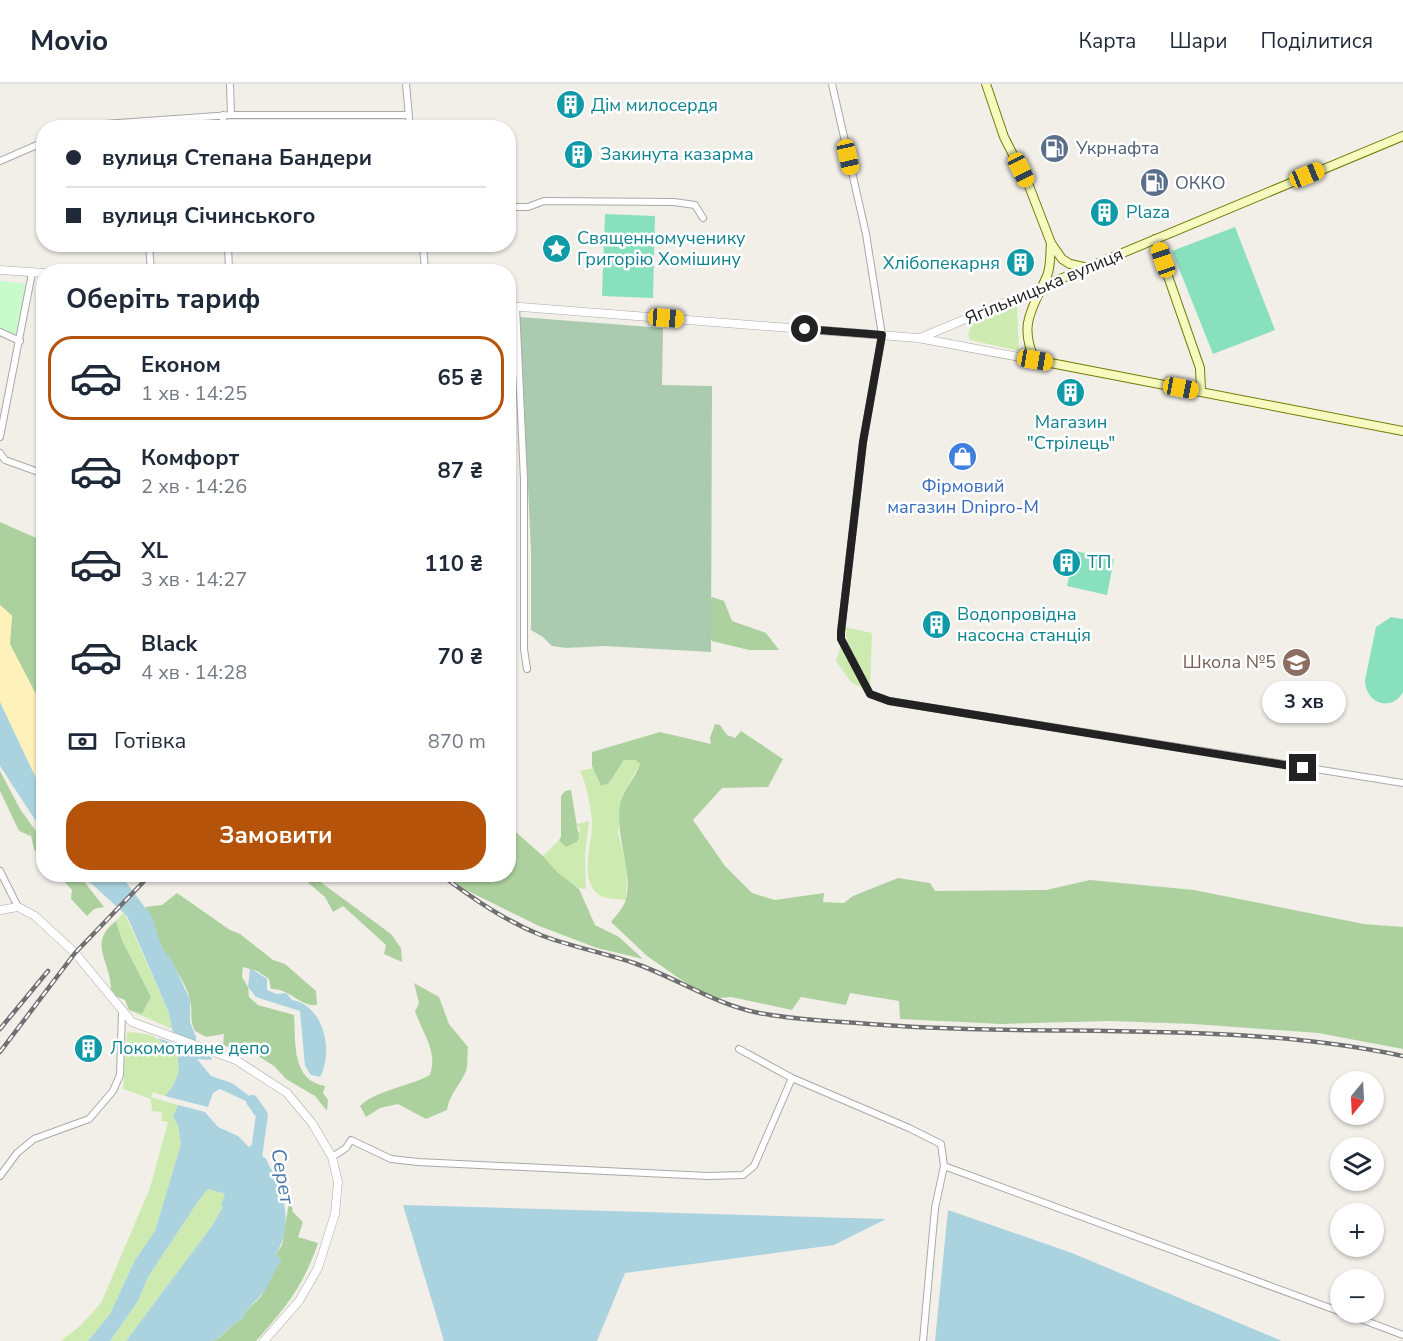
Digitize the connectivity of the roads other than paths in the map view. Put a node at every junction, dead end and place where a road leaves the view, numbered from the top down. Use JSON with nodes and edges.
{"nodes":[{"id":1,"x":230,"y":84,"type":"edge"},
{"id":2,"x":406,"y":84,"type":"edge"},
{"id":3,"x":832,"y":84,"type":"edge"},
{"id":4,"x":986,"y":84,"type":"edge"},
{"id":5,"x":223,"y":115,"type":"junction"},
{"id":6,"x":231,"y":115,"type":"junction"},
{"id":7,"x":409,"y":115,"type":"junction"},
{"id":8,"x":179,"y":120,"type":"edge"},
{"id":9,"x":223,"y":120,"type":"edge"},
{"id":10,"x":409,"y":120,"type":"edge"},
{"id":11,"x":1403,"y":136,"type":"edge"},
{"id":12,"x":36,"y":145,"type":"edge"},
{"id":13,"x":0,"y":161,"type":"edge"},
{"id":14,"x":516,"y":207,"type":"edge"},
{"id":15,"x":703,"y":218,"type":"dead end"},
{"id":16,"x":1155,"y":238,"type":"junction"},
{"id":17,"x":1051,"y":243,"type":"junction"},
{"id":18,"x":1089,"y":268,"type":"junction"},
{"id":19,"x":0,"y":270,"type":"edge"},
{"id":20,"x":32,"y":273,"type":"junction"},
{"id":21,"x":36,"y":273,"type":"edge"},
{"id":22,"x":1040,"y":288,"type":"junction"},
{"id":23,"x":516,"y":306,"type":"edge"},
{"id":24,"x":0,"y":332,"type":"edge"},
{"id":25,"x":882,"y":335,"type":"junction"},
{"id":26,"x":918,"y":338,"type":"junction"},
{"id":27,"x":20,"y":341,"type":"junction"},
{"id":28,"x":1035,"y":360,"type":"junction"},
{"id":29,"x":516,"y":364,"type":"edge"},
{"id":30,"x":1201,"y":392,"type":"junction"},
{"id":31,"x":1403,"y":431,"type":"edge"},
{"id":32,"x":0,"y":437,"type":"edge"},
{"id":33,"x":0,"y":453,"type":"edge"},
{"id":34,"x":36,"y":471,"type":"edge"},
{"id":35,"x":527,"y":669,"type":"dead end"},
{"id":36,"x":1403,"y":783,"type":"edge"},
{"id":37,"x":0,"y":871,"type":"edge"},
{"id":38,"x":18,"y":907,"type":"junction"},
{"id":39,"x":0,"y":910,"type":"edge"},
{"id":40,"x":122,"y":1013,"type":"junction"},
{"id":41,"x":739,"y":1048,"type":"dead end"},
{"id":42,"x":792,"y":1078,"type":"junction"},
{"id":43,"x":332,"y":1156,"type":"junction"},
{"id":44,"x":944,"y":1166,"type":"junction"},
{"id":45,"x":0,"y":1176,"type":"edge"},
{"id":46,"x":1330,"y":1308,"type":"edge"},
{"id":47,"x":1371,"y":1323,"type":"edge"},
{"id":48,"x":1403,"y":1335,"type":"edge"},
{"id":49,"x":264,"y":1341,"type":"edge"},
{"id":50,"x":923,"y":1341,"type":"edge"}],
"edges":[{"from":1,"to":6,"type":"street"},
{"from":2,"to":7,"type":"street"},
{"from":3,"to":25,"type":"street"},
{"from":4,"to":17,"type":"main road"},
{"from":5,"to":6,"type":"street"},
{"from":5,"to":8,"type":"street"},
{"from":5,"to":9,"type":"street"},
{"from":6,"to":7,"type":"street"},
{"from":7,"to":10,"type":"street"},
{"from":11,"to":16,"type":"main road","name":"Ягільницька вулиця"},
{"from":12,"to":13,"type":"street"},
{"from":14,"to":15,"type":"street"},
{"from":16,"to":18,"type":"main road","name":"Ягільницька вулиця"},
{"from":16,"to":30,"type":"main road"},
{"from":17,"to":18,"type":"main road"},
{"from":17,"to":22,"type":"main road"},
{"from":18,"to":22,"type":"main road","name":"Ягільницька вулиця"},
{"from":19,"to":20,"type":"street"},
{"from":20,"to":21,"type":"street"},
{"from":20,"to":27,"type":"street"},
{"from":22,"to":26,"type":"street","name":"Ягільницька вулиця"},
{"from":22,"to":28,"type":"main road"},
{"from":23,"to":25,"type":"street"},
{"from":24,"to":27,"type":"street"},
{"from":25,"to":26,"type":"street"},
{"from":25,"to":36,"type":"street"},
{"from":26,"to":28,"type":"street"},
{"from":27,"to":32,"type":"street"},
{"from":28,"to":30,"type":"main road"},
{"from":29,"to":35,"type":"street"},
{"from":30,"to":31,"type":"main road"},
{"from":33,"to":34,"type":"street"},
{"from":37,"to":38,"type":"street"},
{"from":38,"to":39,"type":"street"},
{"from":38,"to":40,"type":"street"},
{"from":40,"to":43,"type":"street"},
{"from":40,"to":45,"type":"street"},
{"from":41,"to":42,"type":"street"},
{"from":42,"to":43,"type":"street"},
{"from":42,"to":44,"type":"street"},
{"from":43,"to":49,"type":"street"},
{"from":44,"to":46,"type":"street"},
{"from":44,"to":50,"type":"street"},
{"from":47,"to":48,"type":"street"}]}
